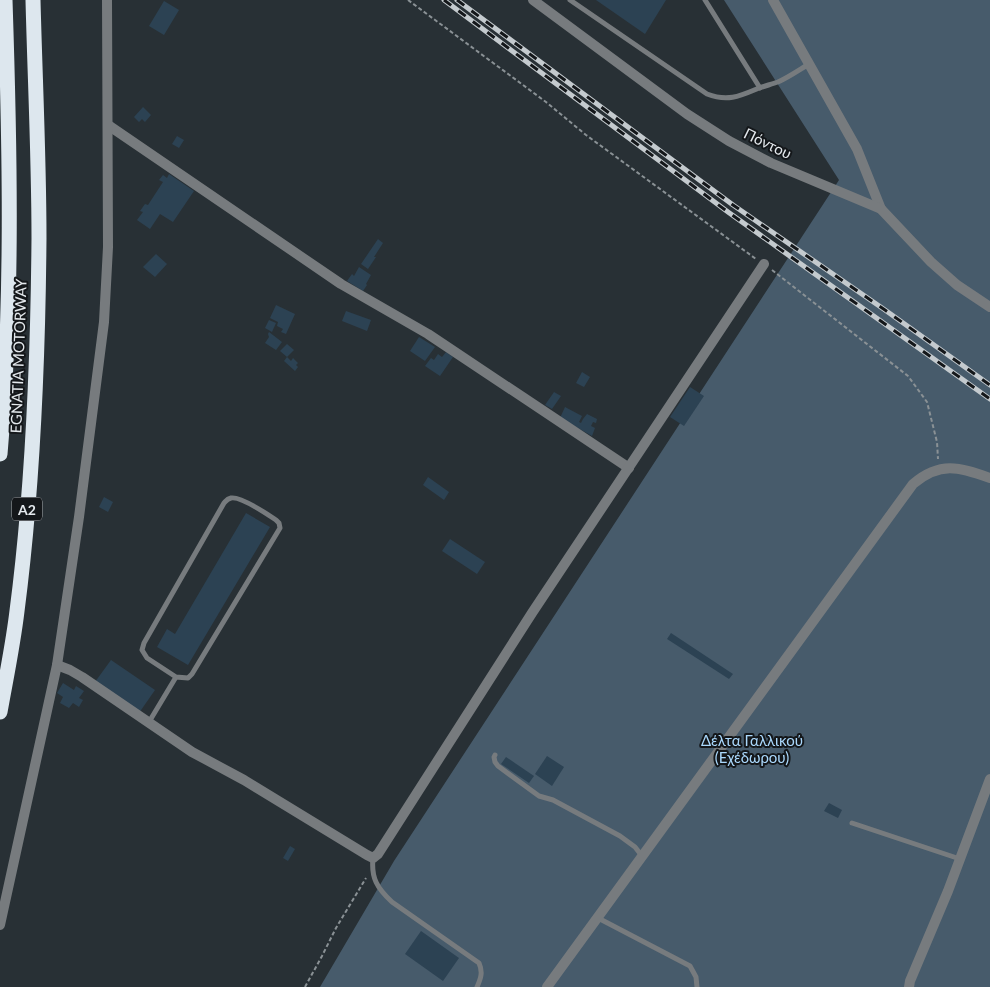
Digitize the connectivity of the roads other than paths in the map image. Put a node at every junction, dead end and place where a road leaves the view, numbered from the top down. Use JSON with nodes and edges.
{"nodes":[{"id":1,"x":5,"y":0,"type":"edge"},
{"id":2,"x":32,"y":0,"type":"edge"},
{"id":3,"x":107,"y":0,"type":"edge"},
{"id":4,"x":533,"y":0,"type":"edge"},
{"id":5,"x":570,"y":0,"type":"edge"},
{"id":6,"x":705,"y":0,"type":"edge"},
{"id":7,"x":773,"y":0,"type":"edge"},
{"id":8,"x":809,"y":64,"type":"junction"},
{"id":9,"x":760,"y":88,"type":"junction"},
{"id":10,"x":108,"y":125,"type":"junction"},
{"id":11,"x":881,"y":208,"type":"junction"},
{"id":12,"x":764,"y":264,"type":"road end"},
{"id":13,"x":990,"y":307,"type":"edge"},
{"id":14,"x":0,"y":454,"type":"edge"},
{"id":15,"x":629,"y":468,"type":"junction"},
{"id":16,"x":990,"y":478,"type":"edge"},
{"id":17,"x":57,"y":665,"type":"junction"},
{"id":18,"x":176,"y":677,"type":"junction"},
{"id":19,"x":0,"y":712,"type":"edge"},
{"id":20,"x":148,"y":723,"type":"junction"},
{"id":21,"x":496,"y":755,"type":"dead end"},
{"id":22,"x":990,"y":779,"type":"edge"},
{"id":23,"x":852,"y":823,"type":"dead end"},
{"id":24,"x":642,"y":856,"type":"junction"},
{"id":25,"x":960,"y":859,"type":"junction"},
{"id":26,"x":373,"y":863,"type":"junction"},
{"id":27,"x":597,"y":918,"type":"junction"},
{"id":28,"x":0,"y":925,"type":"edge"},
{"id":29,"x":477,"y":987,"type":"edge"},
{"id":30,"x":548,"y":987,"type":"edge"},
{"id":31,"x":696,"y":987,"type":"edge"},
{"id":32,"x":909,"y":987,"type":"edge"}],
"edges":[{"from":1,"to":14,"type":"highway","name":"EGNATIA MOTORWAY"},
{"from":2,"to":19,"type":"highway","name":"EGNATIA MOTORWAY","number":"Α2"},
{"from":3,"to":10,"type":"street"},
{"from":4,"to":11,"type":"street","name":"Πόντου"},
{"from":5,"to":9,"type":"lane"},
{"from":6,"to":9,"type":"lane"},
{"from":7,"to":8,"type":"street"},
{"from":8,"to":9,"type":"lane"},
{"from":8,"to":11,"type":"street"},
{"from":10,"to":15,"type":"street"},
{"from":10,"to":17,"type":"street"},
{"from":11,"to":13,"type":"street","name":"Πόντου"},
{"from":12,"to":15,"type":"street"},
{"from":15,"to":26,"type":"street"},
{"from":16,"to":24,"type":"street"},
{"from":17,"to":20,"type":"street"},
{"from":17,"to":28,"type":"street"},
{"from":18,"to":18,"type":"lane"},
{"from":18,"to":20,"type":"lane"},
{"from":20,"to":26,"type":"street"},
{"from":21,"to":24,"type":"lane"},
{"from":22,"to":25,"type":"street"},
{"from":23,"to":25,"type":"lane"},
{"from":24,"to":27,"type":"street"},
{"from":25,"to":32,"type":"street"},
{"from":26,"to":29,"type":"lane"},
{"from":27,"to":30,"type":"street"},
{"from":27,"to":31,"type":"lane"}]}
